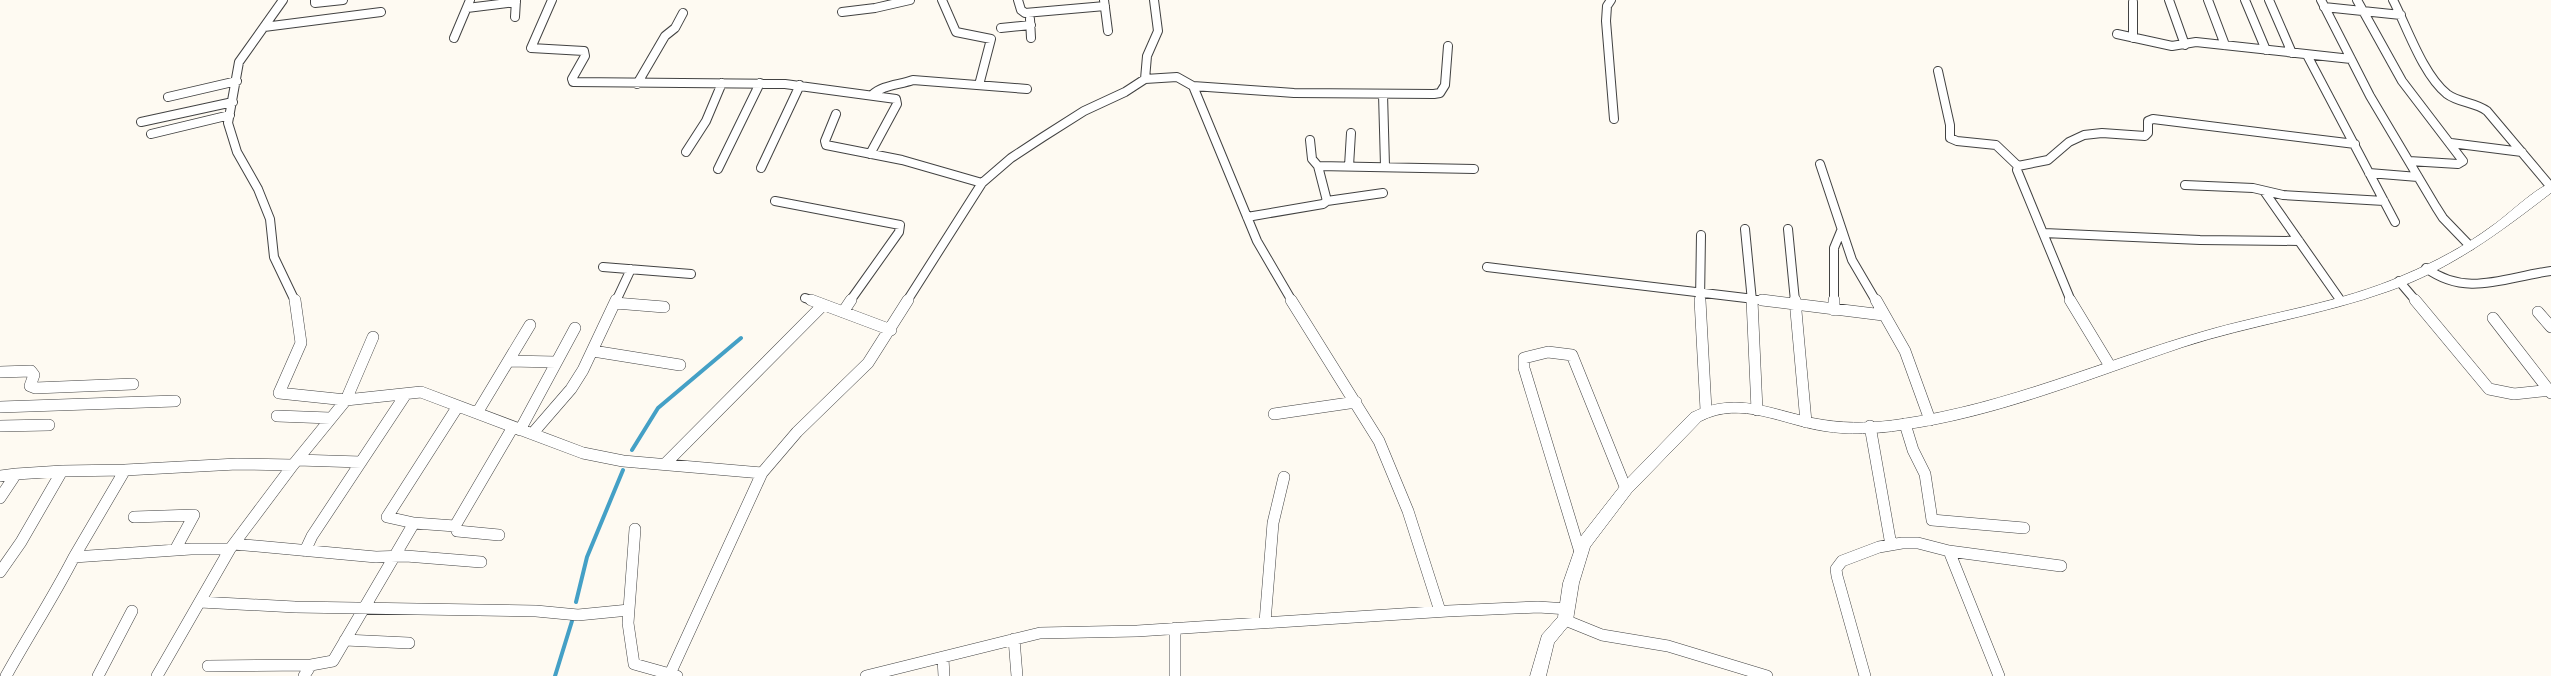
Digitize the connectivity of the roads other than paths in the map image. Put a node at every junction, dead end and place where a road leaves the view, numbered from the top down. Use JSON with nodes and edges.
{"nodes":[{"id":1,"x":283,"y":0,"type":"edge"},
{"id":2,"x":315,"y":0,"type":"edge"},
{"id":3,"x":343,"y":0,"type":"edge"},
{"id":4,"x":552,"y":0,"type":"edge"},
{"id":5,"x":910,"y":0,"type":"edge"},
{"id":6,"x":942,"y":0,"type":"edge"},
{"id":7,"x":1018,"y":0,"type":"edge"},
{"id":8,"x":1071,"y":0,"type":"edge"},
{"id":9,"x":1154,"y":0,"type":"edge"},
{"id":10,"x":1611,"y":0,"type":"edge"},
{"id":11,"x":2169,"y":0,"type":"edge"},
{"id":12,"x":2208,"y":0,"type":"edge"},
{"id":13,"x":2245,"y":0,"type":"edge"},
{"id":14,"x":2269,"y":0,"type":"edge"},
{"id":15,"x":2357,"y":0,"type":"edge"},
{"id":16,"x":2393,"y":0,"type":"edge"},
{"id":17,"x":516,"y":1,"type":"edge"},
{"id":18,"x":2133,"y":2,"type":"dead end"},
{"id":19,"x":1105,"y":3,"type":"edge"},
{"id":20,"x":468,"y":4,"type":"edge"},
{"id":21,"x":2322,"y":4,"type":"edge"},
{"id":22,"x":1073,"y":9,"type":"junction"},
{"id":23,"x":2362,"y":10,"type":"junction"},
{"id":24,"x":381,"y":12,"type":"dead end"},
{"id":25,"x":842,"y":12,"type":"dead end"},
{"id":26,"x":682,"y":13,"type":"dead end"},
{"id":27,"x":1030,"y":13,"type":"junction"},
{"id":28,"x":2401,"y":15,"type":"junction"},
{"id":29,"x":515,"y":17,"type":"dead end"},
{"id":30,"x":1031,"y":24,"type":"junction"},
{"id":31,"x":264,"y":27,"type":"junction"},
{"id":32,"x":1001,"y":28,"type":"dead end"},
{"id":33,"x":1108,"y":31,"type":"dead end"},
{"id":34,"x":2117,"y":34,"type":"dead end"},
{"id":35,"x":454,"y":38,"type":"dead end"},
{"id":36,"x":1031,"y":38,"type":"dead end"},
{"id":37,"x":2133,"y":38,"type":"junction"},
{"id":38,"x":2185,"y":45,"type":"junction"},
{"id":39,"x":2225,"y":45,"type":"junction"},
{"id":40,"x":1448,"y":46,"type":"dead end"},
{"id":41,"x":2266,"y":50,"type":"junction"},
{"id":42,"x":2292,"y":53,"type":"junction"},
{"id":43,"x":2307,"y":55,"type":"junction"},
{"id":44,"x":2351,"y":59,"type":"junction"},
{"id":45,"x":1938,"y":71,"type":"dead end"},
{"id":46,"x":1145,"y":79,"type":"junction"},
{"id":47,"x":237,"y":81,"type":"junction"},
{"id":48,"x":722,"y":83,"type":"junction"},
{"id":49,"x":760,"y":83,"type":"junction"},
{"id":50,"x":637,"y":84,"type":"junction"},
{"id":51,"x":800,"y":85,"type":"junction"},
{"id":52,"x":980,"y":85,"type":"junction"},
{"id":53,"x":1193,"y":86,"type":"junction"},
{"id":54,"x":1027,"y":89,"type":"dead end"},
{"id":55,"x":1383,"y":94,"type":"junction"},
{"id":56,"x":872,"y":95,"type":"junction"},
{"id":57,"x":168,"y":97,"type":"dead end"},
{"id":58,"x":233,"y":102,"type":"junction"},
{"id":59,"x":836,"y":114,"type":"dead end"},
{"id":60,"x":230,"y":115,"type":"junction"},
{"id":61,"x":1614,"y":119,"type":"dead end"},
{"id":62,"x":141,"y":122,"type":"dead end"},
{"id":63,"x":1351,"y":133,"type":"dead end"},
{"id":64,"x":151,"y":134,"type":"dead end"},
{"id":65,"x":1310,"y":140,"type":"dead end"},
{"id":66,"x":2451,"y":143,"type":"junction"},
{"id":67,"x":2355,"y":144,"type":"junction"},
{"id":68,"x":686,"y":152,"type":"dead end"},
{"id":69,"x":2522,"y":152,"type":"junction"},
{"id":70,"x":870,"y":154,"type":"junction"},
{"id":71,"x":2409,"y":162,"type":"junction"},
{"id":72,"x":1820,"y":164,"type":"dead end"},
{"id":73,"x":1318,"y":166,"type":"junction"},
{"id":74,"x":1349,"y":166,"type":"junction"},
{"id":75,"x":1385,"y":166,"type":"junction"},
{"id":76,"x":2018,"y":166,"type":"junction"},
{"id":77,"x":761,"y":168,"type":"dead end"},
{"id":78,"x":718,"y":169,"type":"dead end"},
{"id":79,"x":1474,"y":169,"type":"dead end"},
{"id":80,"x":2369,"y":173,"type":"junction"},
{"id":81,"x":2418,"y":177,"type":"junction"},
{"id":82,"x":982,"y":183,"type":"junction"},
{"id":83,"x":2185,"y":185,"type":"dead end"},
{"id":84,"x":2551,"y":187,"type":"edge"},
{"id":85,"x":2264,"y":191,"type":"junction"},
{"id":86,"x":1383,"y":193,"type":"dead end"},
{"id":87,"x":775,"y":201,"type":"dead end"},
{"id":88,"x":1327,"y":201,"type":"junction"},
{"id":89,"x":2384,"y":201,"type":"junction"},
{"id":90,"x":1247,"y":216,"type":"junction"},
{"id":91,"x":2395,"y":222,"type":"dead end"},
{"id":92,"x":1745,"y":229,"type":"dead end"},
{"id":93,"x":1788,"y":229,"type":"dead end"},
{"id":94,"x":1841,"y":231,"type":"junction"},
{"id":95,"x":2044,"y":233,"type":"junction"},
{"id":96,"x":1701,"y":235,"type":"dead end"},
{"id":97,"x":2299,"y":242,"type":"junction"},
{"id":98,"x":2470,"y":246,"type":"junction"},
{"id":99,"x":603,"y":267,"type":"dead end"},
{"id":100,"x":1487,"y":267,"type":"dead end"},
{"id":101,"x":2426,"y":268,"type":"junction"},
{"id":102,"x":630,"y":269,"type":"junction"},
{"id":103,"x":2551,"y":271,"type":"edge"},
{"id":104,"x":690,"y":274,"type":"dead end"},
{"id":105,"x":2399,"y":281,"type":"junction"},
{"id":106,"x":1700,"y":293,"type":"junction"},
{"id":107,"x":805,"y":298,"type":"dead end"},
{"id":108,"x":1752,"y":300,"type":"junction"},
{"id":109,"x":2341,"y":302,"type":"junction"},
{"id":110,"x":615,"y":303,"type":"junction"},
{"id":111,"x":823,"y":305,"type":"junction"},
{"id":112,"x":1794,"y":305,"type":"junction"},
{"id":113,"x":664,"y":307,"type":"dead end"},
{"id":114,"x":1834,"y":310,"type":"junction"},
{"id":115,"x":843,"y":312,"type":"junction"},
{"id":116,"x":2538,"y":312,"type":"dead end"},
{"id":117,"x":1883,"y":315,"type":"junction"},
{"id":118,"x":2493,"y":318,"type":"dead end"},
{"id":119,"x":530,"y":325,"type":"dead end"},
{"id":120,"x":2551,"y":327,"type":"edge"},
{"id":121,"x":575,"y":328,"type":"dead end"},
{"id":122,"x":891,"y":330,"type":"junction"},
{"id":123,"x":373,"y":337,"type":"dead end"},
{"id":124,"x":593,"y":351,"type":"junction"},
{"id":125,"x":509,"y":361,"type":"junction"},
{"id":126,"x":556,"y":362,"type":"junction"},
{"id":127,"x":680,"y":365,"type":"dead end"},
{"id":128,"x":2110,"y":366,"type":"junction"},
{"id":129,"x":0,"y":372,"type":"edge"},
{"id":130,"x":133,"y":384,"type":"dead end"},
{"id":131,"x":2550,"y":391,"type":"edge"},
{"id":132,"x":406,"y":394,"type":"junction"},
{"id":133,"x":346,"y":400,"type":"junction"},
{"id":134,"x":175,"y":401,"type":"dead end"},
{"id":135,"x":1356,"y":402,"type":"junction"},
{"id":136,"x":458,"y":406,"type":"junction"},
{"id":137,"x":0,"y":407,"type":"edge"},
{"id":138,"x":1706,"y":410,"type":"junction"},
{"id":139,"x":1757,"y":410,"type":"junction"},
{"id":140,"x":477,"y":413,"type":"junction"},
{"id":141,"x":1274,"y":414,"type":"dead end"},
{"id":142,"x":277,"y":416,"type":"dead end"},
{"id":143,"x":330,"y":418,"type":"junction"},
{"id":144,"x":1930,"y":420,"type":"junction"},
{"id":145,"x":1806,"y":422,"type":"junction"},
{"id":146,"x":1905,"y":424,"type":"junction"},
{"id":147,"x":49,"y":425,"type":"dead end"},
{"id":148,"x":0,"y":426,"type":"edge"},
{"id":149,"x":1870,"y":426,"type":"junction"},
{"id":150,"x":517,"y":428,"type":"junction"},
{"id":151,"x":532,"y":434,"type":"junction"},
{"id":152,"x":295,"y":462,"type":"junction"},
{"id":153,"x":361,"y":462,"type":"junction"},
{"id":154,"x":665,"y":464,"type":"junction"},
{"id":155,"x":125,"y":470,"type":"junction"},
{"id":156,"x":62,"y":472,"type":"junction"},
{"id":157,"x":762,"y":473,"type":"junction"},
{"id":158,"x":16,"y":474,"type":"junction"},
{"id":159,"x":0,"y":476,"type":"edge"},
{"id":160,"x":1284,"y":477,"type":"dead end"},
{"id":161,"x":1626,"y":489,"type":"junction"},
{"id":162,"x":0,"y":498,"type":"edge"},
{"id":163,"x":134,"y":517,"type":"dead end"},
{"id":164,"x":414,"y":523,"type":"junction"},
{"id":165,"x":455,"y":526,"type":"junction"},
{"id":166,"x":2024,"y":528,"type":"dead end"},
{"id":167,"x":635,"y":529,"type":"dead end"},
{"id":168,"x":499,"y":535,"type":"dead end"},
{"id":169,"x":1891,"y":545,"type":"junction"},
{"id":170,"x":232,"y":547,"type":"junction"},
{"id":171,"x":175,"y":550,"type":"junction"},
{"id":172,"x":305,"y":551,"type":"junction"},
{"id":173,"x":1949,"y":551,"type":"junction"},
{"id":174,"x":1580,"y":552,"type":"junction"},
{"id":175,"x":395,"y":556,"type":"junction"},
{"id":176,"x":74,"y":557,"type":"junction"},
{"id":177,"x":481,"y":562,"type":"dead end"},
{"id":178,"x":2061,"y":566,"type":"dead end"},
{"id":179,"x":0,"y":572,"type":"edge"},
{"id":180,"x":200,"y":602,"type":"junction"},
{"id":181,"x":364,"y":609,"type":"junction"},
{"id":182,"x":629,"y":610,"type":"junction"},
{"id":183,"x":132,"y":611,"type":"dead end"},
{"id":184,"x":1440,"y":611,"type":"junction"},
{"id":185,"x":1567,"y":615,"type":"junction"},
{"id":186,"x":1265,"y":622,"type":"junction"},
{"id":187,"x":1175,"y":628,"type":"junction"},
{"id":188,"x":345,"y":640,"type":"junction"},
{"id":189,"x":1014,"y":640,"type":"junction"},
{"id":190,"x":409,"y":643,"type":"dead end"},
{"id":191,"x":943,"y":658,"type":"junction"},
{"id":192,"x":311,"y":665,"type":"junction"},
{"id":193,"x":208,"y":666,"type":"dead end"},
{"id":194,"x":672,"y":675,"type":"edge"},
{"id":195,"x":6,"y":676,"type":"edge"},
{"id":196,"x":98,"y":676,"type":"edge"},
{"id":197,"x":157,"y":676,"type":"edge"},
{"id":198,"x":304,"y":676,"type":"edge"},
{"id":199,"x":866,"y":676,"type":"edge"},
{"id":200,"x":944,"y":676,"type":"edge"},
{"id":201,"x":1017,"y":676,"type":"edge"},
{"id":202,"x":1175,"y":676,"type":"edge"},
{"id":203,"x":1538,"y":676,"type":"edge"},
{"id":204,"x":1767,"y":676,"type":"edge"},
{"id":205,"x":1865,"y":676,"type":"edge"},
{"id":206,"x":1999,"y":676,"type":"edge"}],
"edges":[{"from":1,"to":31,"type":"street"},
{"from":2,"to":3,"type":"street"},
{"from":4,"to":50,"type":"street"},
{"from":5,"to":25,"type":"street"},
{"from":6,"to":52,"type":"street"},
{"from":7,"to":27,"type":"street"},
{"from":8,"to":22,"type":"street"},
{"from":9,"to":46,"type":"street"},
{"from":10,"to":61,"type":"street"},
{"from":11,"to":38,"type":"street"},
{"from":12,"to":39,"type":"street"},
{"from":13,"to":41,"type":"street"},
{"from":14,"to":42,"type":"street"},
{"from":15,"to":23,"type":"street"},
{"from":16,"to":28,"type":"street"},
{"from":17,"to":20,"type":"street"},
{"from":17,"to":29,"type":"street"},
{"from":18,"to":37,"type":"street"},
{"from":19,"to":22,"type":"street"},
{"from":19,"to":33,"type":"street"},
{"from":20,"to":35,"type":"street"},
{"from":21,"to":23,"type":"street"},
{"from":21,"to":44,"type":"street"},
{"from":22,"to":27,"type":"street"},
{"from":23,"to":28,"type":"street"},
{"from":23,"to":66,"type":"street"},
{"from":24,"to":31,"type":"street"},
{"from":26,"to":50,"type":"street"},
{"from":27,"to":30,"type":"street"},
{"from":28,"to":69,"type":"street"},
{"from":30,"to":32,"type":"street"},
{"from":30,"to":36,"type":"street"},
{"from":31,"to":47,"type":"street"},
{"from":34,"to":37,"type":"street"},
{"from":37,"to":38,"type":"street"},
{"from":38,"to":39,"type":"street"},
{"from":39,"to":41,"type":"street"},
{"from":40,"to":55,"type":"street"},
{"from":41,"to":42,"type":"street"},
{"from":42,"to":43,"type":"street"},
{"from":43,"to":44,"type":"street"},
{"from":43,"to":67,"type":"street"},
{"from":44,"to":71,"type":"street"},
{"from":45,"to":76,"type":"street"},
{"from":46,"to":53,"type":"street"},
{"from":46,"to":82,"type":"street"},
{"from":47,"to":57,"type":"street"},
{"from":47,"to":58,"type":"street"},
{"from":48,"to":49,"type":"street"},
{"from":48,"to":50,"type":"street"},
{"from":48,"to":68,"type":"street"},
{"from":49,"to":51,"type":"street"},
{"from":49,"to":78,"type":"street"},
{"from":51,"to":56,"type":"street"},
{"from":51,"to":77,"type":"street"},
{"from":52,"to":54,"type":"street"},
{"from":52,"to":56,"type":"street"},
{"from":53,"to":55,"type":"street"},
{"from":53,"to":90,"type":"street"},
{"from":55,"to":75,"type":"street"},
{"from":56,"to":70,"type":"street"},
{"from":58,"to":60,"type":"street"},
{"from":58,"to":62,"type":"street"},
{"from":59,"to":70,"type":"street"},
{"from":60,"to":64,"type":"street"},
{"from":60,"to":133,"type":"street"},
{"from":63,"to":74,"type":"street"},
{"from":65,"to":73,"type":"street"},
{"from":66,"to":69,"type":"street"},
{"from":66,"to":71,"type":"street"},
{"from":67,"to":76,"type":"street"},
{"from":67,"to":80,"type":"street"},
{"from":69,"to":84,"type":"street"},
{"from":70,"to":82,"type":"street"},
{"from":71,"to":81,"type":"street"},
{"from":72,"to":94,"type":"street"},
{"from":73,"to":74,"type":"street"},
{"from":73,"to":88,"type":"street"},
{"from":74,"to":75,"type":"street"},
{"from":75,"to":79,"type":"street"},
{"from":76,"to":95,"type":"street"},
{"from":80,"to":81,"type":"street"},
{"from":80,"to":89,"type":"street"},
{"from":81,"to":98,"type":"street"},
{"from":82,"to":122,"type":"street"},
{"from":83,"to":85,"type":"street"},
{"from":84,"to":98,"type":"street"},
{"from":85,"to":89,"type":"street"},
{"from":85,"to":97,"type":"street"},
{"from":86,"to":88,"type":"street"},
{"from":87,"to":115,"type":"street"},
{"from":88,"to":90,"type":"street"},
{"from":89,"to":91,"type":"street"},
{"from":90,"to":135,"type":"street"},
{"from":92,"to":108,"type":"street"},
{"from":93,"to":112,"type":"street"},
{"from":94,"to":114,"type":"street"},
{"from":94,"to":117,"type":"street"},
{"from":95,"to":97,"type":"street"},
{"from":95,"to":128,"type":"street"},
{"from":96,"to":106,"type":"street"},
{"from":97,"to":109,"type":"street"},
{"from":98,"to":101,"type":"street"},
{"from":99,"to":102,"type":"street"},
{"from":100,"to":106,"type":"street"},
{"from":101,"to":103,"type":"street"},
{"from":101,"to":105,"type":"street"},
{"from":102,"to":104,"type":"street"},
{"from":102,"to":110,"type":"street"},
{"from":105,"to":109,"type":"street"},
{"from":105,"to":131,"type":"street"},
{"from":106,"to":108,"type":"street"},
{"from":106,"to":138,"type":"street"},
{"from":107,"to":111,"type":"street"},
{"from":108,"to":112,"type":"street"},
{"from":108,"to":139,"type":"street"},
{"from":109,"to":128,"type":"street"},
{"from":110,"to":113,"type":"street"},
{"from":110,"to":124,"type":"street"},
{"from":111,"to":115,"type":"street"},
{"from":111,"to":154,"type":"street"},
{"from":112,"to":114,"type":"street"},
{"from":112,"to":145,"type":"street"},
{"from":114,"to":117,"type":"street"},
{"from":115,"to":122,"type":"street"},
{"from":116,"to":120,"type":"street"},
{"from":117,"to":144,"type":"street"},
{"from":118,"to":131,"type":"street"},
{"from":119,"to":125,"type":"street"},
{"from":121,"to":126,"type":"street"},
{"from":122,"to":157,"type":"street"},
{"from":123,"to":133,"type":"street"},
{"from":124,"to":127,"type":"street"},
{"from":124,"to":151,"type":"street"},
{"from":125,"to":126,"type":"street"},
{"from":125,"to":140,"type":"street"},
{"from":126,"to":150,"type":"street"},
{"from":128,"to":144,"type":"street"},
{"from":129,"to":130,"type":"street"},
{"from":132,"to":133,"type":"street"},
{"from":132,"to":136,"type":"street"},
{"from":132,"to":153,"type":"street"},
{"from":133,"to":143,"type":"street"},
{"from":134,"to":137,"type":"street"},
{"from":135,"to":141,"type":"street"},
{"from":135,"to":184,"type":"street"},
{"from":136,"to":140,"type":"street"},
{"from":136,"to":164,"type":"street"},
{"from":138,"to":139,"type":"street"},
{"from":138,"to":161,"type":"street"},
{"from":139,"to":145,"type":"street"},
{"from":140,"to":150,"type":"street"},
{"from":142,"to":143,"type":"street"},
{"from":143,"to":152,"type":"street"},
{"from":144,"to":146,"type":"street"},
{"from":145,"to":149,"type":"street"},
{"from":146,"to":149,"type":"street"},
{"from":146,"to":166,"type":"street"},
{"from":147,"to":148,"type":"street"},
{"from":149,"to":169,"type":"street"},
{"from":150,"to":151,"type":"street"},
{"from":150,"to":165,"type":"street"},
{"from":151,"to":154,"type":"street"},
{"from":152,"to":153,"type":"street"},
{"from":152,"to":155,"type":"street"},
{"from":152,"to":170,"type":"street"},
{"from":153,"to":172,"type":"street"},
{"from":154,"to":157,"type":"street"},
{"from":155,"to":156,"type":"street"},
{"from":155,"to":176,"type":"street"},
{"from":156,"to":158,"type":"street"},
{"from":156,"to":179,"type":"street"},
{"from":157,"to":194,"type":"street"},
{"from":158,"to":159,"type":"street"},
{"from":158,"to":162,"type":"street"},
{"from":160,"to":186,"type":"street"},
{"from":161,"to":174,"type":"street"},
{"from":161,"to":174,"type":"street"},
{"from":163,"to":171,"type":"street"},
{"from":164,"to":165,"type":"street"},
{"from":164,"to":175,"type":"street"},
{"from":165,"to":168,"type":"street"},
{"from":167,"to":182,"type":"street"},
{"from":169,"to":173,"type":"street"},
{"from":169,"to":205,"type":"street"},
{"from":170,"to":171,"type":"street"},
{"from":170,"to":172,"type":"street"},
{"from":170,"to":180,"type":"street"},
{"from":171,"to":176,"type":"street"},
{"from":172,"to":175,"type":"street"},
{"from":173,"to":178,"type":"street"},
{"from":173,"to":206,"type":"street"},
{"from":174,"to":185,"type":"street"},
{"from":175,"to":177,"type":"street"},
{"from":175,"to":181,"type":"street"},
{"from":176,"to":195,"type":"street"},
{"from":180,"to":181,"type":"street"},
{"from":180,"to":197,"type":"street"},
{"from":181,"to":182,"type":"street"},
{"from":181,"to":188,"type":"street"},
{"from":182,"to":194,"type":"street"},
{"from":183,"to":196,"type":"street"},
{"from":184,"to":185,"type":"street"},
{"from":184,"to":186,"type":"street"},
{"from":185,"to":203,"type":"street"},
{"from":185,"to":204,"type":"street"},
{"from":186,"to":187,"type":"street"},
{"from":187,"to":189,"type":"street"},
{"from":187,"to":202,"type":"street"},
{"from":188,"to":190,"type":"street"},
{"from":188,"to":192,"type":"street"},
{"from":189,"to":191,"type":"street"},
{"from":189,"to":201,"type":"street"},
{"from":191,"to":199,"type":"street"},
{"from":191,"to":200,"type":"street"},
{"from":192,"to":193,"type":"street"},
{"from":192,"to":198,"type":"street"}]}
